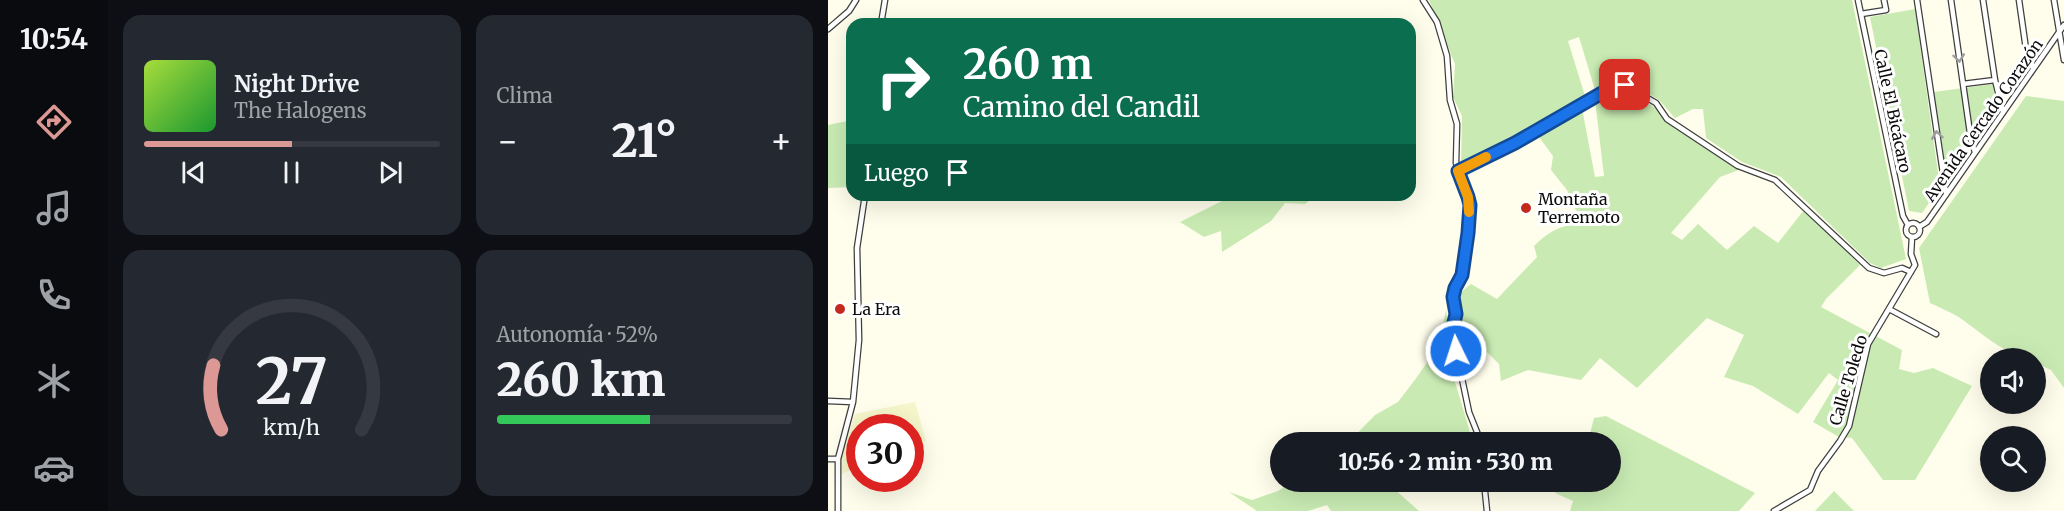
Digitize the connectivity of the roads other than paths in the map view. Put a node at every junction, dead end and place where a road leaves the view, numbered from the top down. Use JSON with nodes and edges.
{"nodes":[{"id":1,"x":856,"y":0,"type":"edge"},
{"id":2,"x":885,"y":0,"type":"edge"},
{"id":3,"x":1423,"y":0,"type":"edge"},
{"id":4,"x":1858,"y":0,"type":"edge"},
{"id":5,"x":1884,"y":0,"type":"edge"},
{"id":6,"x":1917,"y":0,"type":"edge"},
{"id":7,"x":1951,"y":0,"type":"edge"},
{"id":8,"x":1983,"y":0,"type":"edge"},
{"id":9,"x":2019,"y":0,"type":"edge"},
{"id":10,"x":2054,"y":0,"type":"edge"},
{"id":11,"x":1861,"y":14,"type":"junction"},
{"id":12,"x":882,"y":18,"type":"edge"},
{"id":13,"x":2064,"y":25,"type":"edge"},
{"id":14,"x":828,"y":29,"type":"edge"},
{"id":15,"x":2058,"y":32,"type":"junction"},
{"id":16,"x":2064,"y":60,"type":"edge"},
{"id":17,"x":2033,"y":68,"type":"junction"},
{"id":18,"x":1995,"y":80,"type":"junction"},
{"id":19,"x":1963,"y":84,"type":"junction"},
{"id":20,"x":2002,"y":112,"type":"junction"},
{"id":21,"x":1975,"y":152,"type":"junction"},
{"id":22,"x":1458,"y":171,"type":"junction"},
{"id":23,"x":1946,"y":193,"type":"junction"},
{"id":24,"x":864,"y":201,"type":"edge"},
{"id":25,"x":1908,"y":225,"type":"junction"},
{"id":26,"x":1919,"y":227,"type":"junction"},
{"id":27,"x":1912,"y":237,"type":"junction"},
{"id":28,"x":1911,"y":272,"type":"junction"},
{"id":29,"x":1889,"y":309,"type":"junction"},
{"id":30,"x":1936,"y":334,"type":"dead end"},
{"id":31,"x":828,"y":401,"type":"edge"},
{"id":32,"x":853,"y":402,"type":"junction"},
{"id":33,"x":1477,"y":432,"type":"edge"},
{"id":34,"x":828,"y":459,"type":"edge"},
{"id":35,"x":838,"y":459,"type":"junction"},
{"id":36,"x":1485,"y":492,"type":"edge"},
{"id":37,"x":838,"y":511,"type":"edge"},
{"id":38,"x":1487,"y":511,"type":"edge"},
{"id":39,"x":1774,"y":511,"type":"edge"}],
"edges":[{"from":1,"to":14,"type":"street"},
{"from":2,"to":12,"type":"street"},
{"from":3,"to":22,"type":"street"},
{"from":4,"to":11,"type":"street","name":"Calle El Bicácaro"},
{"from":5,"to":11,"type":"street"},
{"from":23,"to":6,"type":"street","one_way":true},
{"from":7,"to":19,"type":"street","one_way":true},
{"from":8,"to":18,"type":"street"},
{"from":9,"to":17,"type":"street"},
{"from":10,"to":15,"type":"street"},
{"from":11,"to":25,"type":"street","name":"Calle El Bicácaro"},
{"from":13,"to":15,"type":"street","name":"Avenida Cercado Corazón"},
{"from":15,"to":16,"type":"street"},
{"from":15,"to":17,"type":"street","name":"Avenida Cercado Corazón"},
{"from":17,"to":20,"type":"street","name":"Avenida Cercado Corazón"},
{"from":18,"to":19,"type":"street"},
{"from":18,"to":20,"type":"street"},
{"from":19,"to":21,"type":"street"},
{"from":20,"to":21,"type":"street","name":"Avenida Cercado Corazón"},
{"from":21,"to":23,"type":"street","name":"Avenida Cercado Corazón"},
{"from":22,"to":28,"type":"street"},
{"from":22,"to":33,"type":"street"},
{"from":23,"to":26,"type":"street","name":"Avenida Cercado Corazón"},
{"from":24,"to":32,"type":"street"},
{"from":25,"to":26,"type":"street"},
{"from":25,"to":27,"type":"street"},
{"from":26,"to":27,"type":"street"},
{"from":27,"to":28,"type":"street","name":"Calle Toledo"},
{"from":28,"to":29,"type":"street","name":"Calle Toledo"},
{"from":29,"to":30,"type":"street"},
{"from":29,"to":39,"type":"street","name":"Calle Toledo"},
{"from":31,"to":32,"type":"street"},
{"from":32,"to":35,"type":"street"},
{"from":34,"to":35,"type":"street"},
{"from":35,"to":37,"type":"street"},
{"from":36,"to":38,"type":"street"}]}
